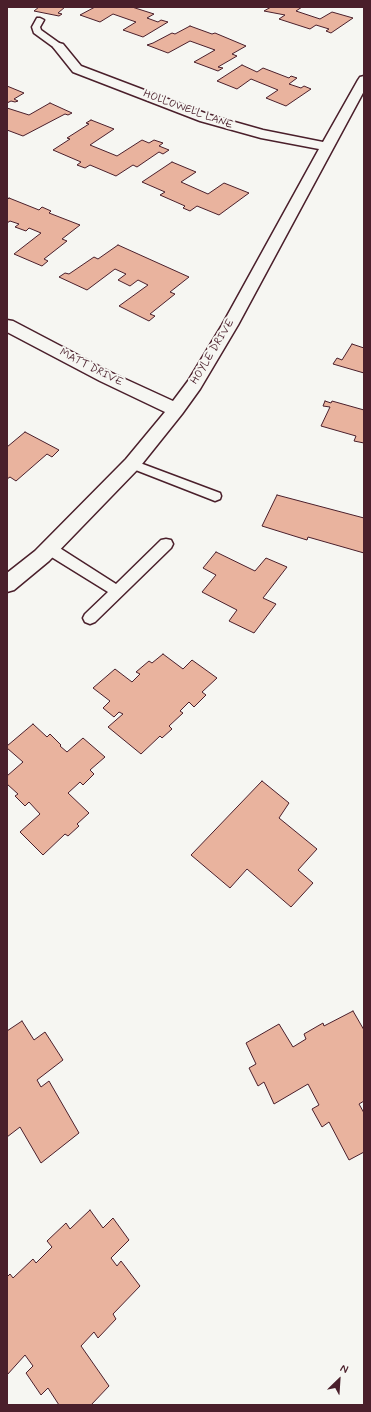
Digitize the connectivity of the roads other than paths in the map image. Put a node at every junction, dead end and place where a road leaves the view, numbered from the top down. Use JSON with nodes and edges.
{"nodes":[{"id":1,"x":40,"y":20,"type":"dead end"},
{"id":2,"x":60,"y":48,"type":"joint"},
{"id":3,"x":364,"y":80,"type":"edge"},
{"id":4,"x":328,"y":147,"type":"junction"},
{"id":5,"x":7,"y":325,"type":"edge"},
{"id":6,"x":176,"y":410,"type":"junction"},
{"id":7,"x":132,"y":464,"type":"junction"},
{"id":8,"x":215,"y":496,"type":"dead end"},
{"id":9,"x":166,"y":544,"type":"dead end"},
{"id":10,"x":50,"y":549,"type":"junction"},
{"id":11,"x":7,"y":584,"type":"edge"},
{"id":12,"x":117,"y":590,"type":"junction"},
{"id":13,"x":90,"y":618,"type":"dead end"}],
"edges":[{"from":1,"to":2,"type":"lane"},
{"from":2,"to":4,"type":"street","name":"HOLLOWELL LANE"},
{"from":3,"to":4,"type":"street","name":"HOYLE DRIVE"},
{"from":4,"to":6,"type":"street","name":"HOYLE DRIVE"},
{"from":5,"to":6,"type":"street","name":"MATT DRIVE"},
{"from":6,"to":7,"type":"street","name":"HOYLE DRIVE"},
{"from":7,"to":8,"type":"lane"},
{"from":7,"to":10,"type":"street","name":"HOYLE DRIVE"},
{"from":9,"to":12,"type":"lane"},
{"from":10,"to":11,"type":"street","name":"HOYLE DRIVE"},
{"from":10,"to":12,"type":"lane"},
{"from":12,"to":13,"type":"lane"}]}
